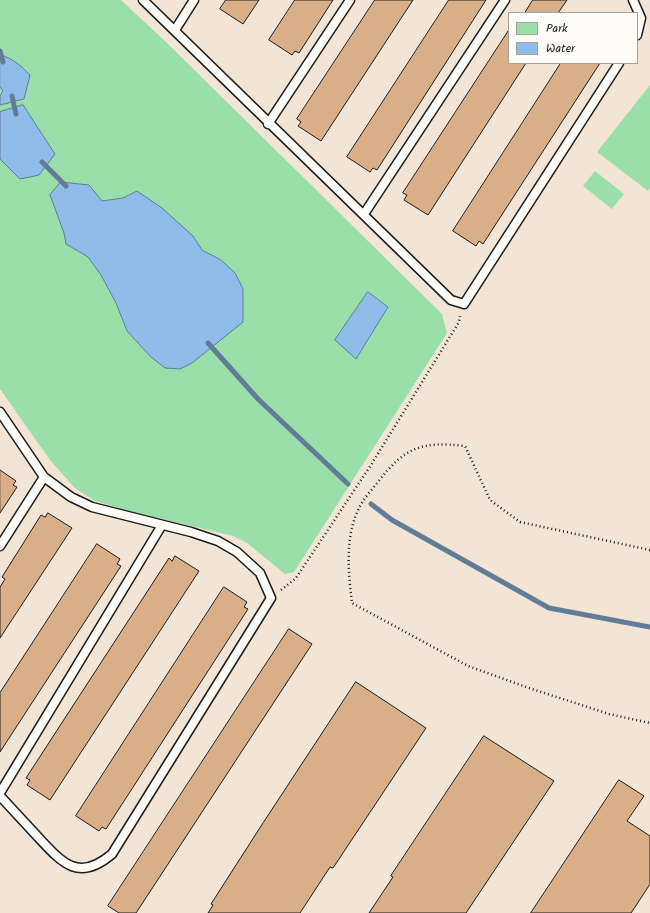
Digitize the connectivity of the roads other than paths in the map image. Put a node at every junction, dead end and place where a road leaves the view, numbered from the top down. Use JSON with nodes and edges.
{"nodes":[{"id":1,"x":143,"y":0,"type":"edge"},
{"id":2,"x":194,"y":0,"type":"edge"},
{"id":3,"x":350,"y":0,"type":"edge"},
{"id":4,"x":505,"y":0,"type":"edge"},
{"id":5,"x":633,"y":0,"type":"edge"},
{"id":6,"x":174,"y":30,"type":"junction"},
{"id":7,"x":638,"y":31,"type":"edge"},
{"id":8,"x":618,"y":64,"type":"edge"},
{"id":9,"x":268,"y":124,"type":"junction"},
{"id":10,"x":364,"y":214,"type":"junction"},
{"id":11,"x":0,"y":412,"type":"edge"},
{"id":12,"x":44,"y":477,"type":"junction"},
{"id":13,"x":162,"y":525,"type":"junction"},
{"id":14,"x":0,"y":546,"type":"edge"},
{"id":15,"x":0,"y":793,"type":"edge"},
{"id":16,"x":0,"y":796,"type":"edge"}],
"edges":[{"from":1,"to":6,"type":"lane"},
{"from":2,"to":6,"type":"lane"},
{"from":3,"to":9,"type":"lane"},
{"from":4,"to":10,"type":"lane"},
{"from":5,"to":7,"type":"lane"},
{"from":6,"to":9,"type":"lane"},
{"from":8,"to":10,"type":"lane"},
{"from":9,"to":10,"type":"lane"},
{"from":11,"to":12,"type":"lane"},
{"from":12,"to":13,"type":"lane"},
{"from":12,"to":14,"type":"lane"},
{"from":13,"to":15,"type":"lane"},
{"from":13,"to":16,"type":"lane"}]}
